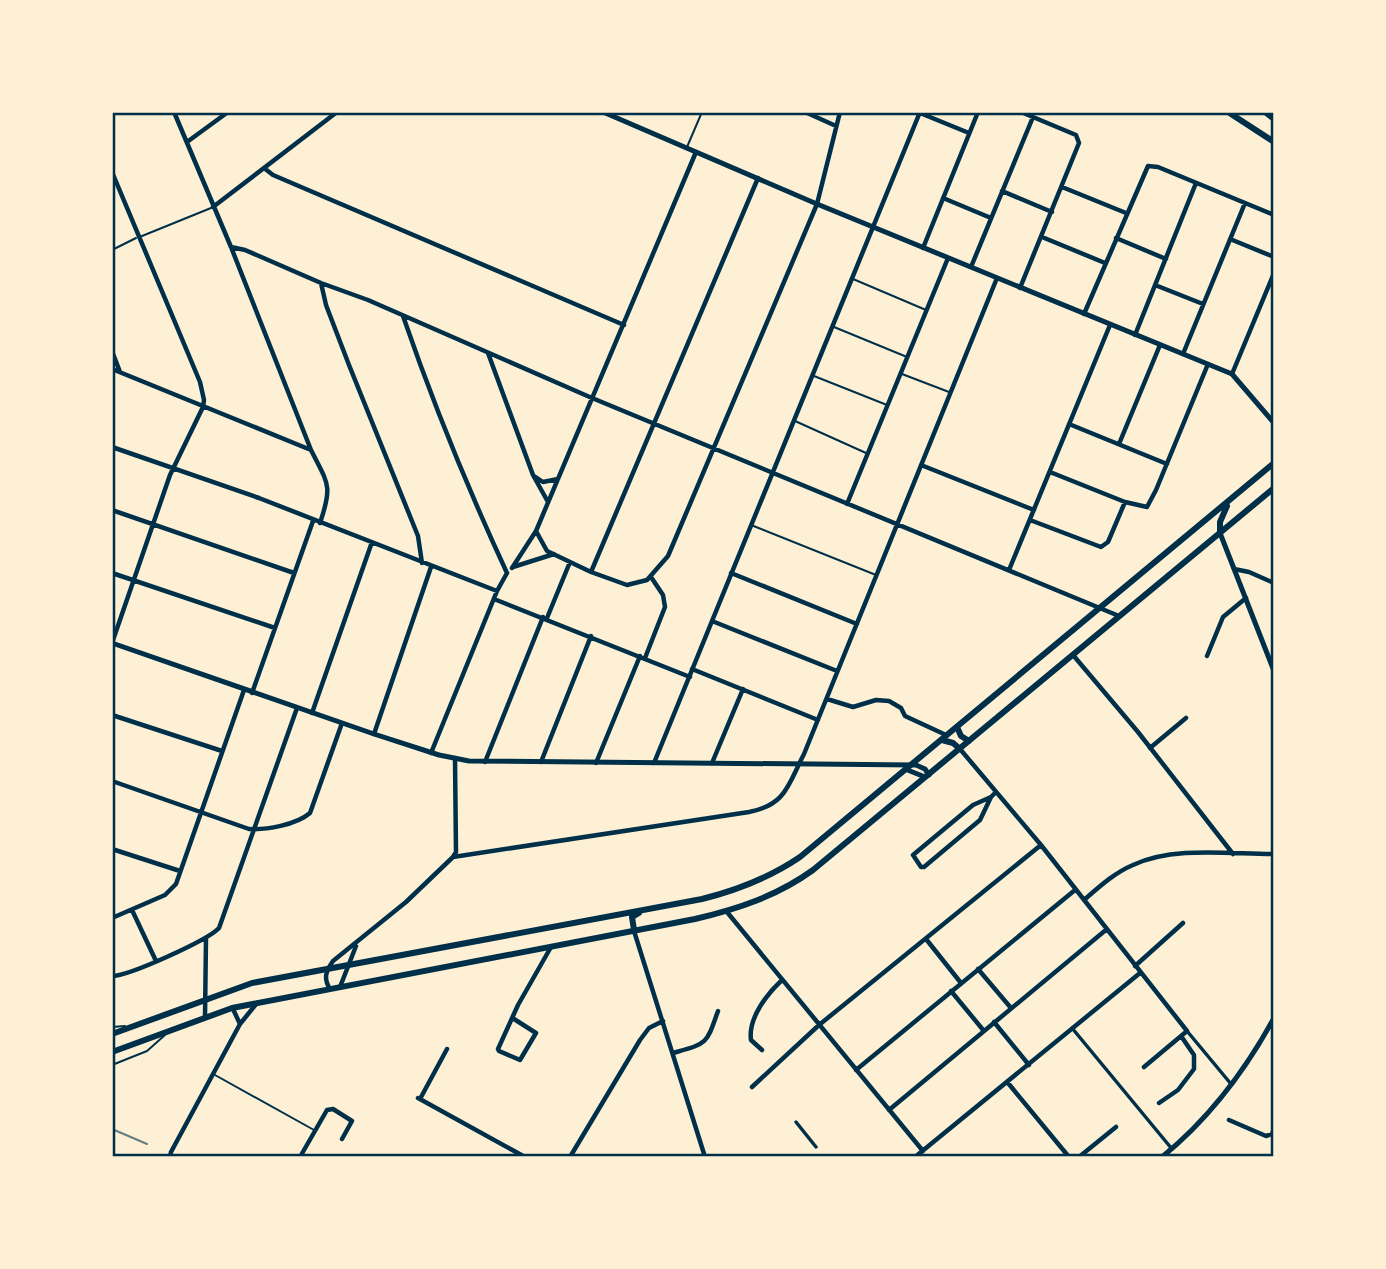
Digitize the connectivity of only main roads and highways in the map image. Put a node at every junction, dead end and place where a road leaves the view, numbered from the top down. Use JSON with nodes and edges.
{"nodes":[{"id":1,"x":1228,"y":112,"type":"edge"},
{"id":2,"x":1265,"y":112,"type":"edge"},
{"id":3,"x":1274,"y":119,"type":"edge"},
{"id":4,"x":1274,"y":142,"type":"edge"},
{"id":5,"x":1274,"y":463,"type":"edge"},
{"id":6,"x":1274,"y":488,"type":"edge"},
{"id":7,"x":1270,"y":496,"type":"edge"},
{"id":8,"x":1229,"y":502,"type":"junction"},
{"id":9,"x":1220,"y":533,"type":"junction"},
{"id":10,"x":957,"y":727,"type":"junction"},
{"id":11,"x":944,"y":738,"type":"junction"},
{"id":12,"x":970,"y":741,"type":"junction"},
{"id":13,"x":960,"y":749,"type":"junction"},
{"id":14,"x":643,"y":910,"type":"junction"},
{"id":15,"x":634,"y":930,"type":"junction"},
{"id":16,"x":112,"y":1034,"type":"edge"},
{"id":17,"x":112,"y":1052,"type":"edge"}],
"edges":[{"from":1,"to":4,"type":"main road"},
{"from":2,"to":3,"type":"main road"},
{"from":5,"to":8,"type":"main road"},
{"from":6,"to":7,"type":"main road"},
{"from":7,"to":9,"type":"main road"},
{"from":8,"to":9,"type":"main road"},
{"from":8,"to":10,"type":"main road"},
{"from":9,"to":12,"type":"main road"},
{"from":10,"to":11,"type":"main road"},
{"from":10,"to":12,"type":"main road"},
{"from":11,"to":13,"type":"main road"},
{"from":11,"to":14,"type":"main road"},
{"from":12,"to":13,"type":"main road"},
{"from":13,"to":15,"type":"main road"},
{"from":14,"to":15,"type":"main road"},
{"from":14,"to":16,"type":"main road"},
{"from":15,"to":17,"type":"main road"}]}
